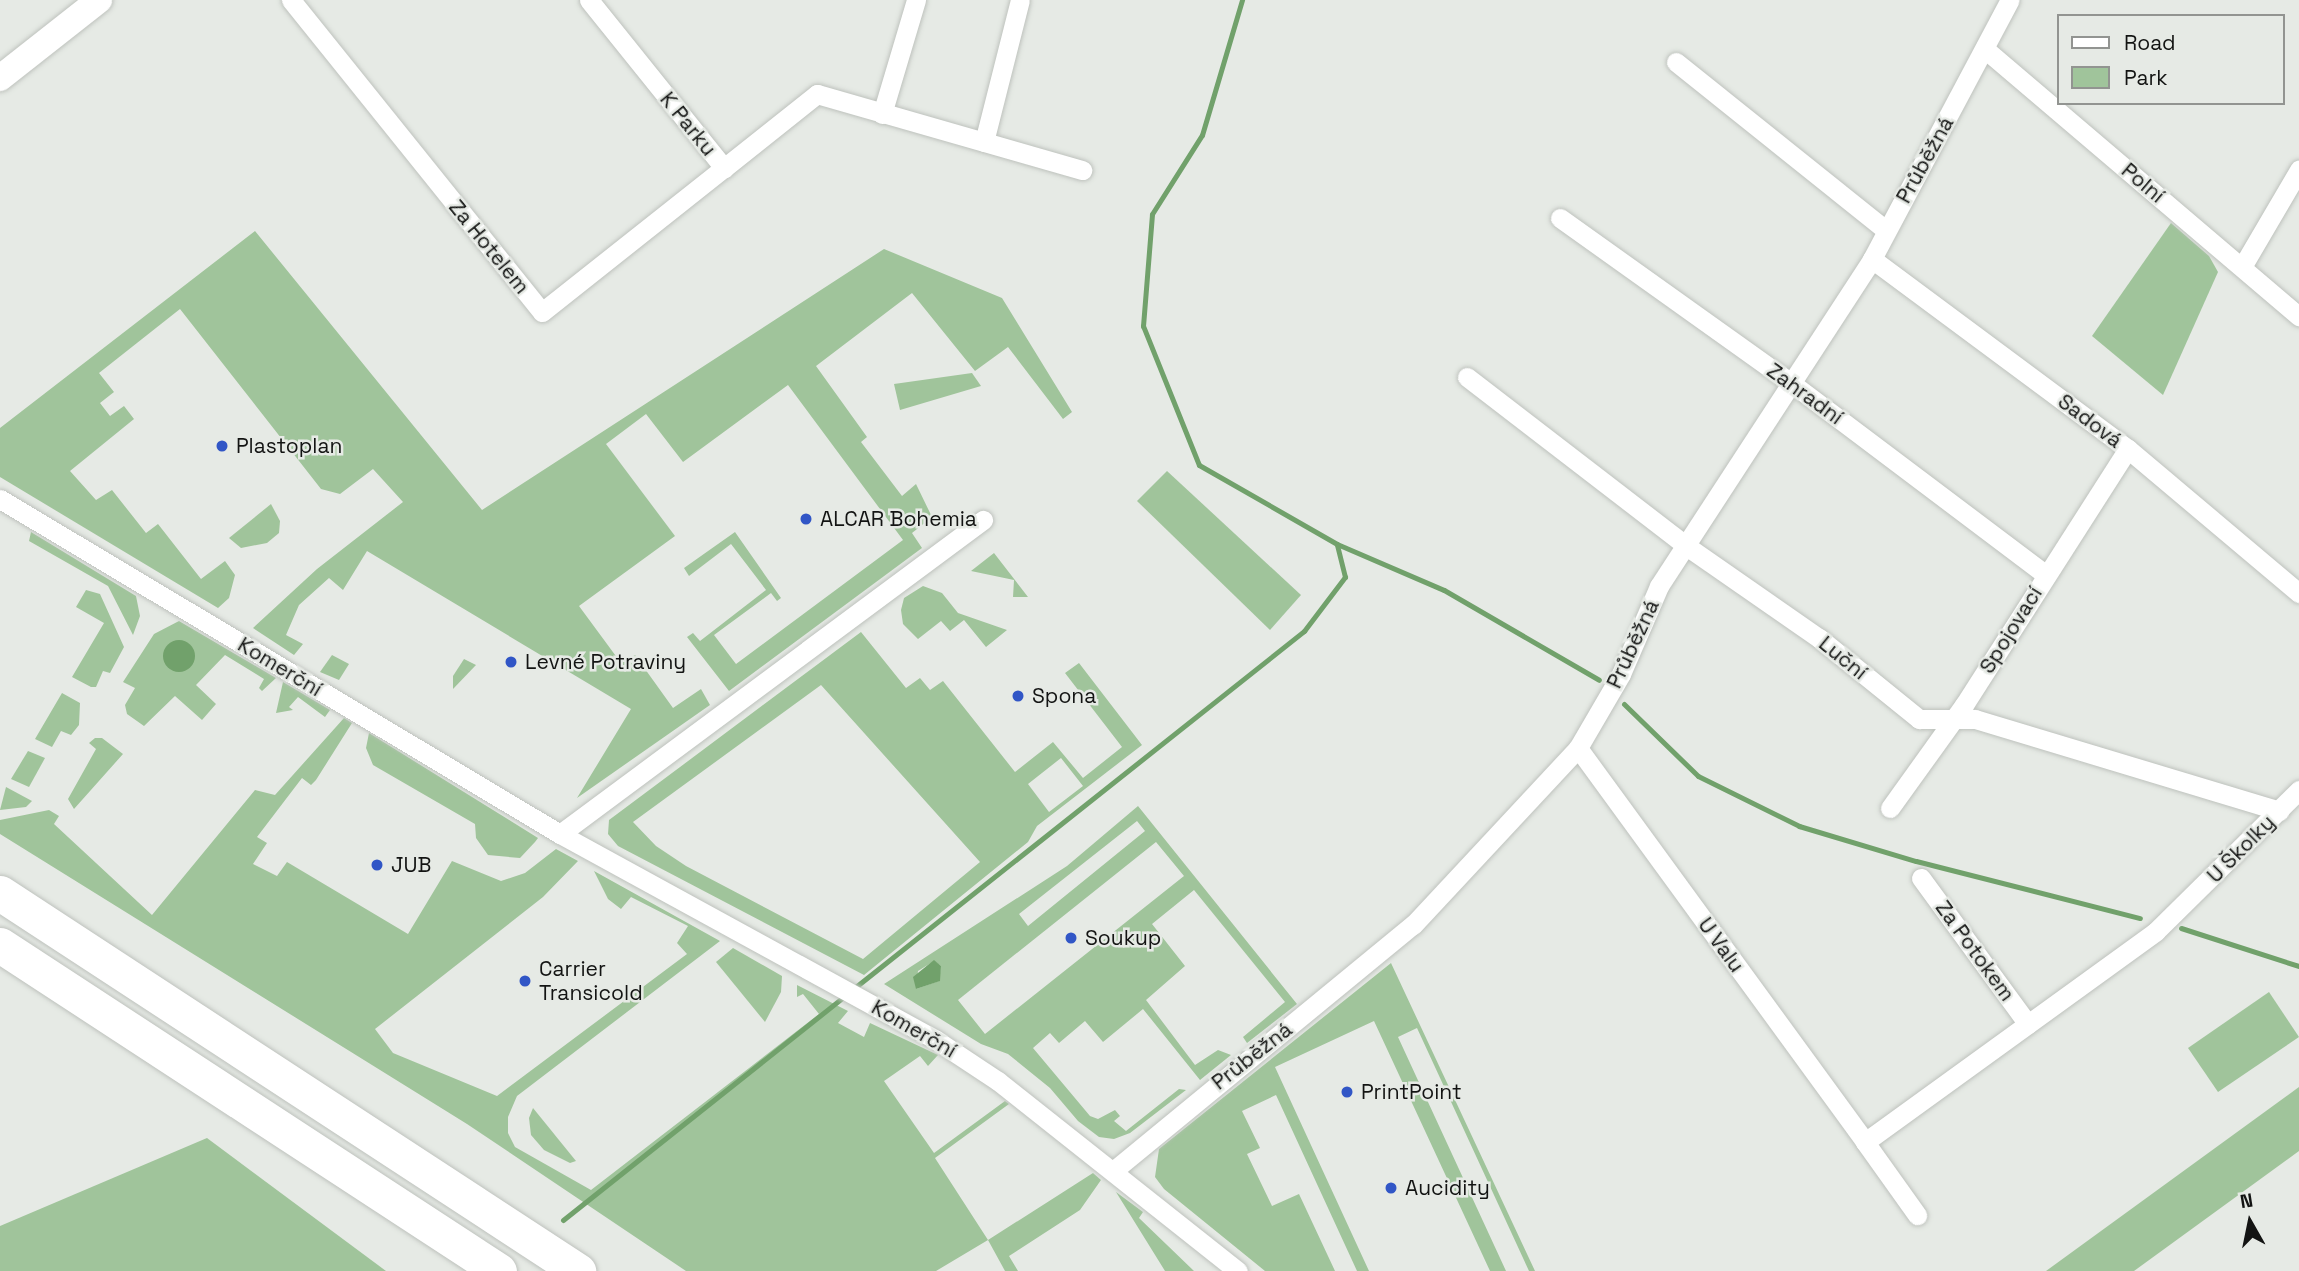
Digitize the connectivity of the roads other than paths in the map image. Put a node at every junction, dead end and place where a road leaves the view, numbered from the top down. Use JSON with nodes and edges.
{"nodes":[{"id":1,"x":99,"y":0,"type":"edge"},
{"id":2,"x":291,"y":0,"type":"edge"},
{"id":3,"x":589,"y":0,"type":"edge"},
{"id":4,"x":916,"y":0,"type":"edge"},
{"id":5,"x":1020,"y":0,"type":"edge"},
{"id":6,"x":2010,"y":0,"type":"edge"},
{"id":7,"x":1986,"y":50,"type":"junction"},
{"id":8,"x":1676,"y":62,"type":"dead end"},
{"id":9,"x":0,"y":78,"type":"edge"},
{"id":10,"x":882,"y":114,"type":"junction"},
{"id":11,"x":984,"y":142,"type":"junction"},
{"id":12,"x":724,"y":168,"type":"junction"},
{"id":13,"x":1082,"y":170,"type":"dead end"},
{"id":14,"x":2299,"y":170,"type":"edge"},
{"id":15,"x":1560,"y":218,"type":"dead end"},
{"id":16,"x":1886,"y":230,"type":"junction"},
{"id":17,"x":1872,"y":259,"type":"junction"},
{"id":18,"x":2242,"y":267,"type":"junction"},
{"id":19,"x":2299,"y":316,"type":"edge"},
{"id":20,"x":1467,"y":377,"type":"dead end"},
{"id":21,"x":1794,"y":385,"type":"junction"},
{"id":22,"x":2128,"y":449,"type":"junction"},
{"id":23,"x":0,"y":499,"type":"edge"},
{"id":24,"x":983,"y":520,"type":"dead end"},
{"id":25,"x":1685,"y":545,"type":"junction"},
{"id":26,"x":2046,"y":575,"type":"junction"},
{"id":27,"x":2299,"y":593,"type":"edge"},
{"id":28,"x":1949,"y":720,"type":"junction"},
{"id":29,"x":1578,"y":748,"type":"junction"},
{"id":30,"x":2299,"y":790,"type":"edge"},
{"id":31,"x":1890,"y":808,"type":"dead end"},
{"id":32,"x":2278,"y":811,"type":"junction"},
{"id":33,"x":560,"y":834,"type":"junction"},
{"id":34,"x":1921,"y":877,"type":"dead end"},
{"id":35,"x":0,"y":893,"type":"edge"},
{"id":36,"x":0,"y":945,"type":"edge"},
{"id":37,"x":2028,"y":1024,"type":"junction"},
{"id":38,"x":1865,"y":1142,"type":"junction"},
{"id":39,"x":1113,"y":1171,"type":"junction"},
{"id":40,"x":1917,"y":1215,"type":"dead end"},
{"id":41,"x":499,"y":1271,"type":"edge"},
{"id":42,"x":578,"y":1271,"type":"edge"},
{"id":43,"x":1238,"y":1271,"type":"edge"}],
"edges":[{"from":1,"to":9,"type":"street"},
{"from":2,"to":12,"type":"street","name":"Za Hotelem"},
{"from":3,"to":12,"type":"street","name":"K Parku"},
{"from":4,"to":10,"type":"street"},
{"from":5,"to":11,"type":"street"},
{"from":6,"to":7,"type":"street","name":"Průběžná"},
{"from":7,"to":16,"type":"street","name":"Průběžná"},
{"from":7,"to":18,"type":"street","name":"Polní"},
{"from":8,"to":16,"type":"street"},
{"from":10,"to":11,"type":"street","name":"K Parku"},
{"from":10,"to":12,"type":"street","name":"K Parku"},
{"from":11,"to":13,"type":"street","name":"K Parku"},
{"from":14,"to":18,"type":"street"},
{"from":15,"to":21,"type":"street","name":"Zahradní"},
{"from":16,"to":17,"type":"street","name":"Průběžná"},
{"from":17,"to":21,"type":"street","name":"Průběžná"},
{"from":17,"to":22,"type":"street","name":"Sadová"},
{"from":18,"to":19,"type":"street","name":"Polní"},
{"from":20,"to":25,"type":"street","name":"Luční"},
{"from":21,"to":25,"type":"street","name":"Průběžná"},
{"from":21,"to":26,"type":"street","name":"Zahradní"},
{"from":22,"to":26,"type":"street","name":"Spojovací"},
{"from":22,"to":27,"type":"street","name":"Sadová"},
{"from":23,"to":33,"type":"street","name":"Komerční"},
{"from":24,"to":33,"type":"street"},
{"from":25,"to":28,"type":"street","name":"Luční"},
{"from":25,"to":29,"type":"street","name":"Průběžná"},
{"from":26,"to":28,"type":"street","name":"Spojovací"},
{"from":28,"to":31,"type":"street","name":"Spojovací"},
{"from":28,"to":32,"type":"street","name":"Luční"},
{"from":29,"to":38,"type":"street","name":"U Valu"},
{"from":29,"to":39,"type":"street","name":"Průběžná"},
{"from":30,"to":32,"type":"street","name":"U Školky"},
{"from":32,"to":37,"type":"street","name":"U Školky"},
{"from":33,"to":39,"type":"street","name":"Komerční"},
{"from":34,"to":37,"type":"street","name":"Za Potokem"},
{"from":35,"to":42,"type":"highway"},
{"from":36,"to":41,"type":"highway"},
{"from":37,"to":38,"type":"street"},
{"from":38,"to":40,"type":"street","name":"U Valu"},
{"from":39,"to":43,"type":"street","name":"Komerční"}]}
